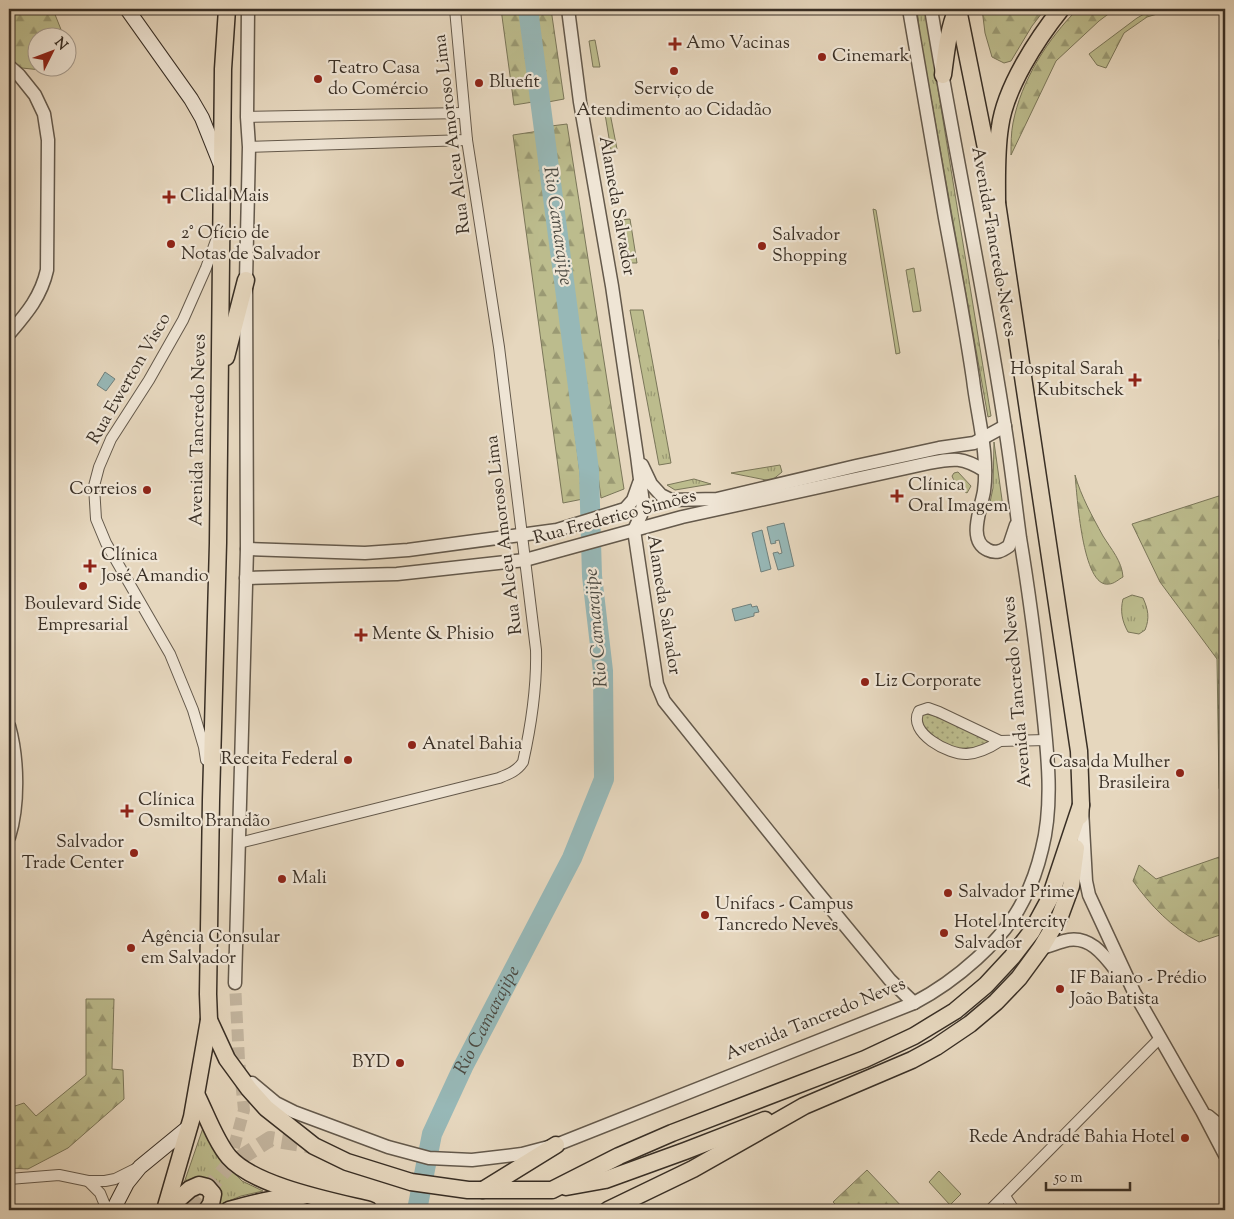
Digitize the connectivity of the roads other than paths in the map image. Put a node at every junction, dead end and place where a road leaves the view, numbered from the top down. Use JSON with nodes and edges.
{"nodes":[{"id":1,"x":127,"y":9,"type":"edge"},
{"id":2,"x":227,"y":9,"type":"edge"},
{"id":3,"x":248,"y":9,"type":"edge"},
{"id":4,"x":455,"y":9,"type":"edge"},
{"id":5,"x":568,"y":9,"type":"edge"},
{"id":6,"x":909,"y":9,"type":"edge"},
{"id":7,"x":931,"y":9,"type":"edge"},
{"id":8,"x":958,"y":9,"type":"edge"},
{"id":9,"x":1061,"y":9,"type":"edge"},
{"id":10,"x":9,"y":66,"type":"edge"},
{"id":11,"x":943,"y":75,"type":"junction"},
{"id":12,"x":464,"y":113,"type":"junction"},
{"id":13,"x":248,"y":117,"type":"junction"},
{"id":14,"x":467,"y":140,"type":"junction"},
{"id":15,"x":249,"y":147,"type":"junction"},
{"id":16,"x":223,"y":170,"type":"junction"},
{"id":17,"x":997,"y":203,"type":"junction"},
{"id":18,"x":221,"y":224,"type":"junction"},
{"id":19,"x":246,"y":280,"type":"junction"},
{"id":20,"x":9,"y":334,"type":"edge"},
{"id":21,"x":220,"y":385,"type":"junction"},
{"id":22,"x":1005,"y":426,"type":"junction"},
{"id":23,"x":982,"y":439,"type":"junction"},
{"id":24,"x":637,"y":456,"type":"junction"},
{"id":25,"x":856,"y":466,"type":"junction"},
{"id":26,"x":985,"y":471,"type":"junction"},
{"id":27,"x":640,"y":481,"type":"junction"},
{"id":28,"x":823,"y":486,"type":"junction"},
{"id":29,"x":717,"y":499,"type":"junction"},
{"id":30,"x":682,"y":517,"type":"junction"},
{"id":31,"x":1017,"y":517,"type":"junction"},
{"id":32,"x":634,"y":530,"type":"junction"},
{"id":33,"x":522,"y":535,"type":"junction"},
{"id":34,"x":247,"y":549,"type":"junction"},
{"id":35,"x":525,"y":560,"type":"junction"},
{"id":36,"x":246,"y":578,"type":"junction"},
{"id":37,"x":9,"y":726,"type":"edge"},
{"id":38,"x":1000,"y":740,"type":"junction"},
{"id":39,"x":1046,"y":740,"type":"junction"},
{"id":40,"x":211,"y":800,"type":"junction"},
{"id":41,"x":1081,"y":805,"type":"junction"},
{"id":42,"x":9,"y":837,"type":"edge"},
{"id":43,"x":239,"y":843,"type":"junction"},
{"id":44,"x":1042,"y":948,"type":"junction"},
{"id":45,"x":235,"y":983,"type":"tunnel mouth"},
{"id":46,"x":1134,"y":992,"type":"junction"},
{"id":47,"x":914,"y":1004,"type":"junction"},
{"id":48,"x":210,"y":1020,"type":"junction"},
{"id":49,"x":1160,"y":1038,"type":"junction"},
{"id":50,"x":226,"y":1059,"type":"junction"},
{"id":51,"x":197,"y":1096,"type":"junction"},
{"id":52,"x":804,"y":1106,"type":"junction"},
{"id":53,"x":1202,"y":1111,"type":"junction"},
{"id":54,"x":190,"y":1126,"type":"junction"},
{"id":55,"x":1225,"y":1130,"type":"edge"},
{"id":56,"x":556,"y":1145,"type":"junction"},
{"id":57,"x":1225,"y":1155,"type":"edge"},
{"id":58,"x":140,"y":1167,"type":"junction"},
{"id":59,"x":9,"y":1180,"type":"edge"},
{"id":60,"x":88,"y":1181,"type":"junction"},
{"id":61,"x":475,"y":1190,"type":"junction"},
{"id":62,"x":552,"y":1190,"type":"junction"},
{"id":63,"x":310,"y":1196,"type":"junction"},
{"id":64,"x":1004,"y":1196,"type":"junction"},
{"id":65,"x":611,"y":1209,"type":"edge"},
{"id":66,"x":107,"y":1210,"type":"edge"},
{"id":67,"x":113,"y":1210,"type":"edge"},
{"id":68,"x":166,"y":1210,"type":"edge"},
{"id":69,"x":207,"y":1210,"type":"edge"},
{"id":70,"x":229,"y":1210,"type":"edge"},
{"id":71,"x":369,"y":1210,"type":"edge"},
{"id":72,"x":990,"y":1210,"type":"edge"},
{"id":73,"x":1014,"y":1210,"type":"edge"}],
"edges":[{"from":1,"to":16,"type":"main road"},
{"from":2,"to":16,"type":"main road","name":"Avenida Tancredo Neves"},
{"from":3,"to":13,"type":"street"},
{"from":4,"to":12,"type":"street","name":"Rua Alceu Amoroso Lima"},
{"from":5,"to":24,"type":"street","name":"Alameda Salvador"},
{"from":6,"to":23,"type":"street"},
{"from":7,"to":11,"type":"street","name":"Avenida Tancredo Neves"},
{"from":8,"to":11,"type":"main road"},
{"from":8,"to":17,"type":"main road","name":"Avenida Tancredo Neves"},
{"from":9,"to":17,"type":"main road"},
{"from":10,"to":20,"type":"street"},
{"from":11,"to":22,"type":"street","name":"Avenida Tancredo Neves"},
{"from":12,"to":13,"type":"street"},
{"from":12,"to":14,"type":"street","name":"Rua Alceu Amoroso Lima"},
{"from":13,"to":15,"type":"street"},
{"from":14,"to":15,"type":"street"},
{"from":14,"to":33,"type":"street","name":"Rua Alceu Amoroso Lima"},
{"from":15,"to":19,"type":"street"},
{"from":16,"to":18,"type":"main road","name":"Avenida Tancredo Neves"},
{"from":17,"to":41,"type":"main road","name":"Avenida Tancredo Neves"},
{"from":18,"to":21,"type":"main road","name":"Avenida Tancredo Neves"},
{"from":18,"to":40,"type":"street","name":"Rua Ewerton Visco"},
{"from":19,"to":21,"type":"main road"},
{"from":19,"to":34,"type":"street"},
{"from":21,"to":40,"type":"main road","name":"Avenida Tancredo Neves"},
{"from":22,"to":23,"type":"street","name":"Rua Frederico Simões"},
{"from":22,"to":31,"type":"street","name":"Avenida Tancredo Neves"},
{"from":23,"to":25,"type":"street","name":"Rua Frederico Simões"},
{"from":23,"to":26,"type":"street"},
{"from":24,"to":27,"type":"street","name":"Alameda Salvador"},
{"from":24,"to":29,"type":"street","name":"Rua Frederico Simões"},
{"from":25,"to":28,"type":"street"},
{"from":25,"to":29,"type":"street","name":"Rua Frederico Simões"},
{"from":26,"to":28,"type":"street","name":"Rua Frederico Simões"},
{"from":26,"to":31,"type":"street"},
{"from":27,"to":32,"type":"street","name":"Alameda Salvador"},
{"from":27,"to":33,"type":"street","name":"Rua Frederico Simões"},
{"from":28,"to":30,"type":"street","name":"Rua Frederico Simões"},
{"from":29,"to":30,"type":"street"},
{"from":30,"to":32,"type":"street","name":"Rua Frederico Simões"},
{"from":31,"to":39,"type":"street","name":"Avenida Tancredo Neves"},
{"from":32,"to":35,"type":"street","name":"Rua Frederico Simões"},
{"from":32,"to":47,"type":"street","name":"Alameda Salvador"},
{"from":33,"to":34,"type":"street","name":"Rua Frederico Simões"},
{"from":33,"to":35,"type":"street","name":"Rua Alceu Amoroso Lima"},
{"from":34,"to":36,"type":"street"},
{"from":35,"to":36,"type":"street","name":"Rua Frederico Simões"},
{"from":35,"to":43,"type":"street","name":"Rua Alceu Amoroso Lima"},
{"from":36,"to":43,"type":"street"},
{"from":37,"to":42,"type":"street"},
{"from":38,"to":38,"type":"street"},
{"from":38,"to":39,"type":"street"},
{"from":39,"to":47,"type":"street","name":"Avenida Tancredo Neves"},
{"from":40,"to":48,"type":"main road","name":"Avenida Tancredo Neves"},
{"from":41,"to":44,"type":"main road","name":"Avenida Tancredo Neves"},
{"from":41,"to":46,"type":"street"},
{"from":41,"to":62,"type":"main road","name":"Avenida Tancredo Neves"},
{"from":43,"to":45,"type":"street"},
{"from":44,"to":46,"type":"street"},
{"from":44,"to":52,"type":"main road","name":"Avenida Tancredo Neves"},
{"from":46,"to":49,"type":"street"},
{"from":47,"to":56,"type":"street","name":"Avenida Tancredo Neves"},
{"from":48,"to":50,"type":"main road","name":"Avenida Tancredo Neves"},
{"from":48,"to":51,"type":"main road"},
{"from":49,"to":53,"type":"street"},
{"from":49,"to":64,"type":"street"},
{"from":50,"to":56,"type":"street","name":"Avenida Tancredo Neves"},
{"from":50,"to":61,"type":"main road","name":"Avenida Tancredo Neves"},
{"from":51,"to":54,"type":"main road"},
{"from":51,"to":63,"type":"main road"},
{"from":52,"to":62,"type":"main road"},
{"from":52,"to":65,"type":"main road","name":"Avenida Tancredo Neves"},
{"from":53,"to":55,"type":"street"},
{"from":53,"to":57,"type":"street"},
{"from":54,"to":58,"type":"main road"},
{"from":54,"to":68,"type":"main road"},
{"from":56,"to":61,"type":"main road"},
{"from":58,"to":60,"type":"street"},
{"from":58,"to":67,"type":"main road"},
{"from":59,"to":60,"type":"street"},
{"from":60,"to":66,"type":"street"},
{"from":61,"to":62,"type":"main road","name":"Avenida Tancredo Neves"},
{"from":63,"to":70,"type":"main road"},
{"from":63,"to":71,"type":"main road"},
{"from":64,"to":72,"type":"street"},
{"from":64,"to":73,"type":"street"},
{"from":68,"to":69,"type":"main road"}]}
